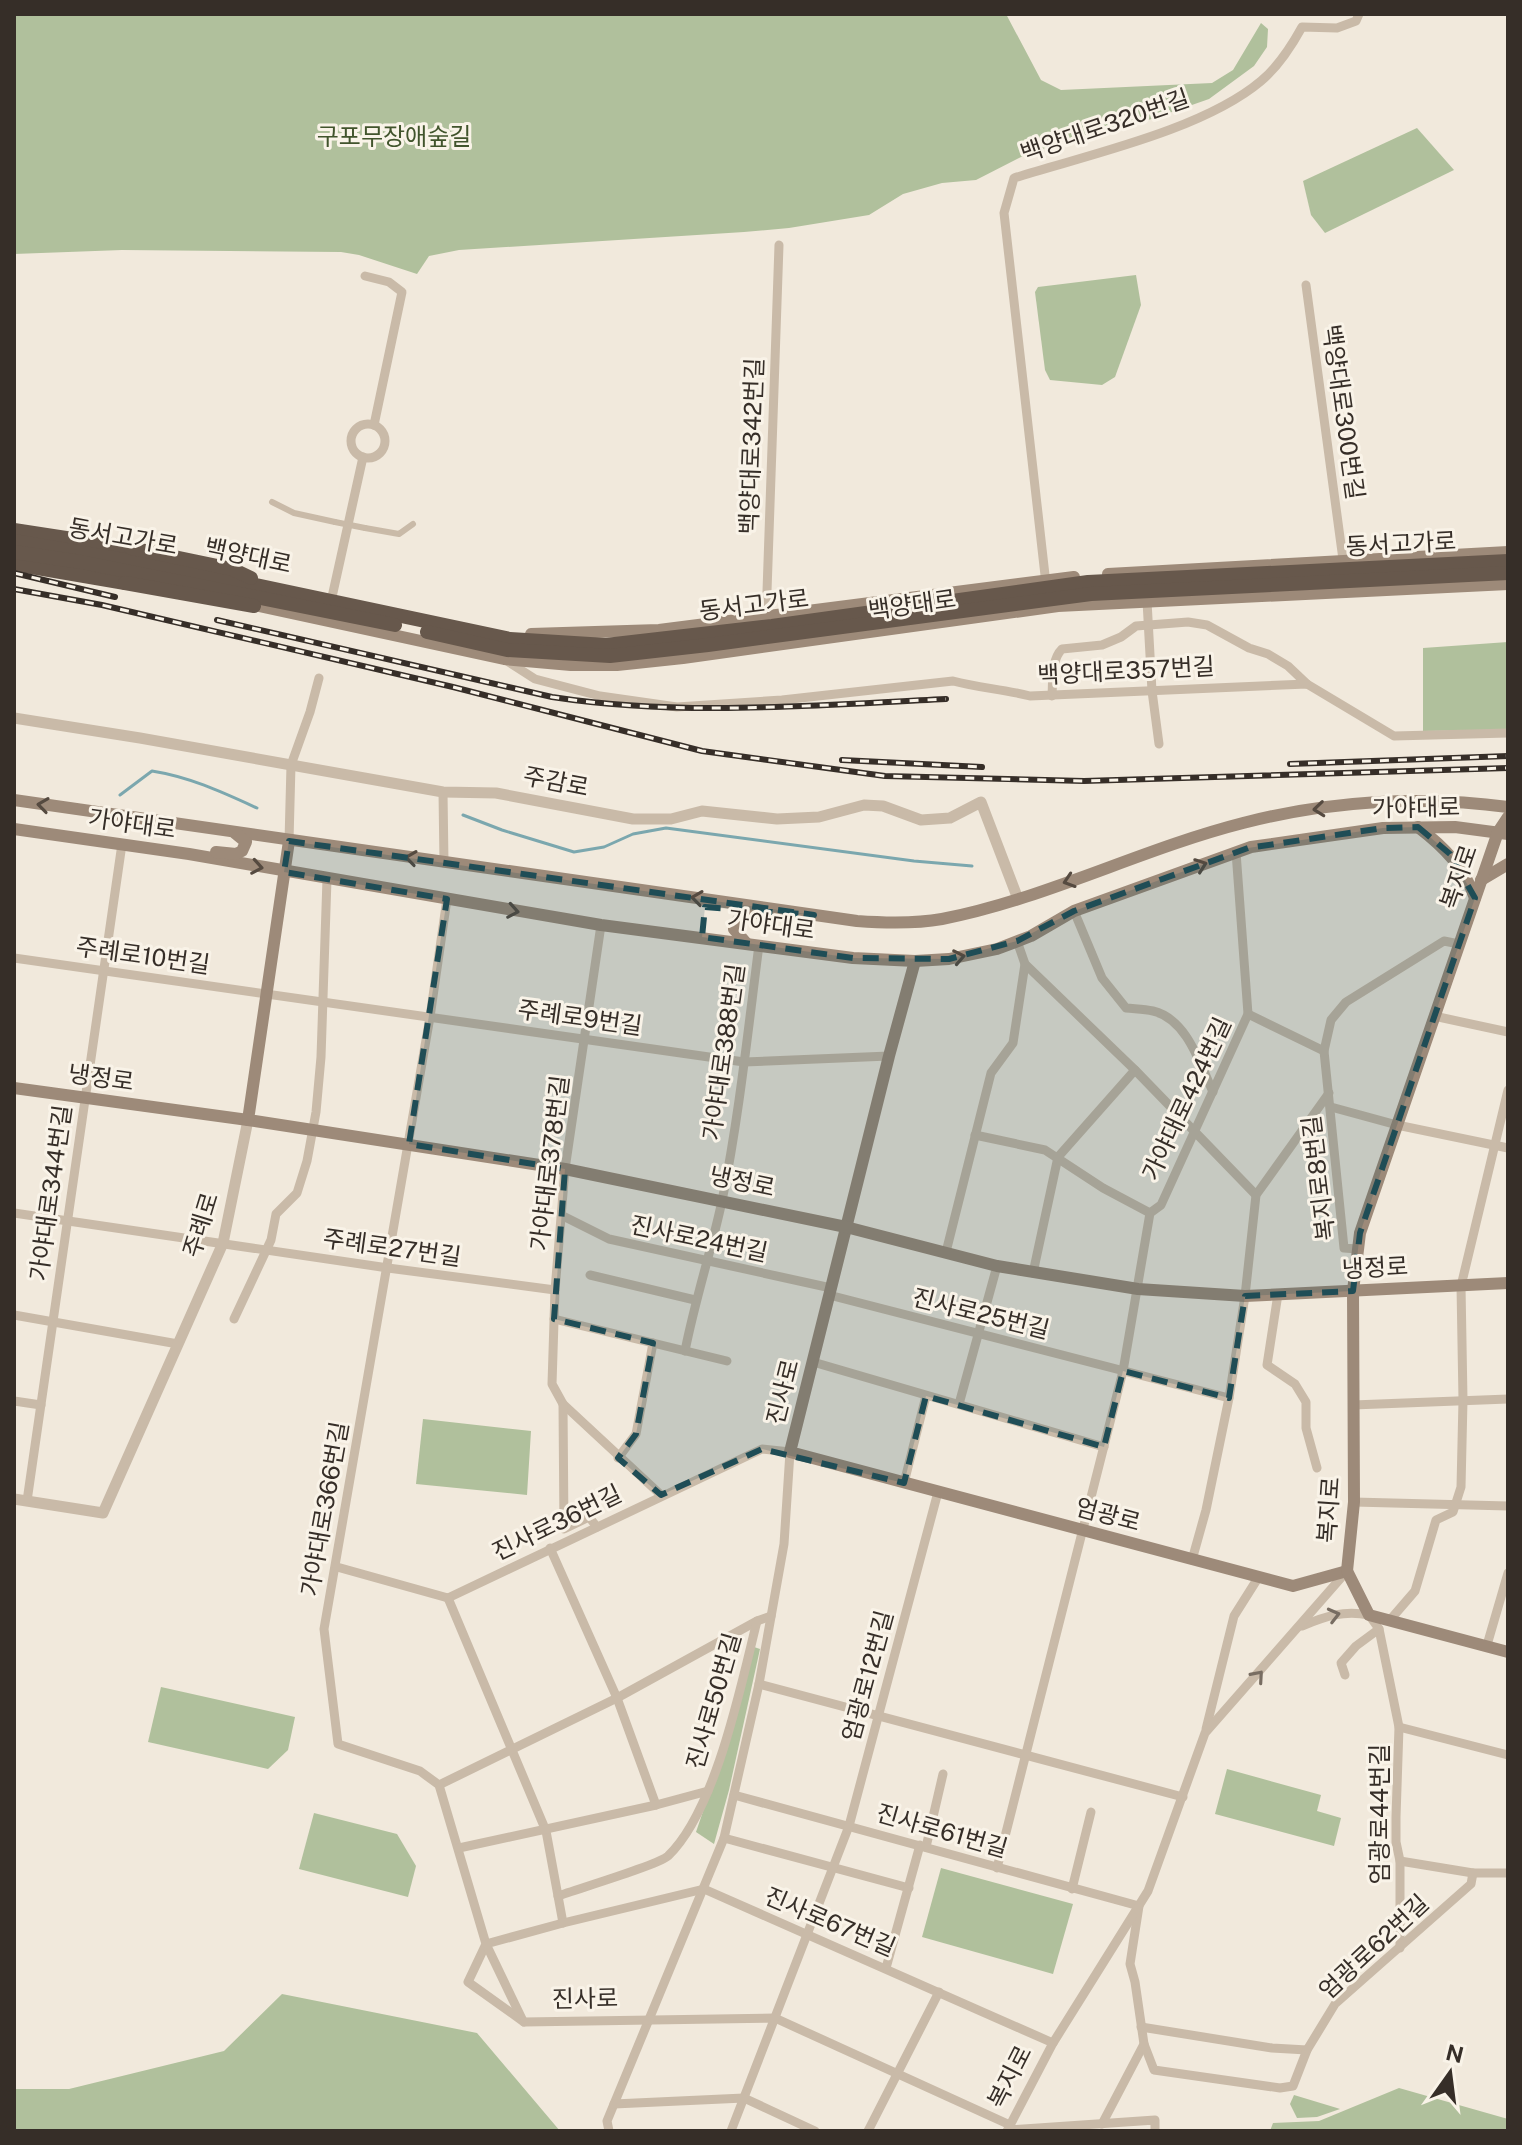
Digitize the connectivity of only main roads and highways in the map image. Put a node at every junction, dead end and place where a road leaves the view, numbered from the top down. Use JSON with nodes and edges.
{"nodes":[{"id":1,"x":14,"y":532,"type":"edge"},
{"id":2,"x":14,"y":541,"type":"edge"},
{"id":3,"x":1508,"y":552,"type":"edge"},
{"id":4,"x":14,"y":555,"type":"edge"},
{"id":5,"x":1508,"y":561,"type":"edge"},
{"id":6,"x":14,"y":564,"type":"edge"},
{"id":7,"x":1508,"y":573,"type":"edge"},
{"id":8,"x":1508,"y":584,"type":"edge"},
{"id":9,"x":273,"y":588,"type":"junction"},
{"id":10,"x":395,"y":625,"type":"junction"},
{"id":11,"x":14,"y":800,"type":"edge"},
{"id":12,"x":1508,"y":807,"type":"edge"},
{"id":13,"x":1508,"y":817,"type":"edge"},
{"id":14,"x":1418,"y":827,"type":"junction"},
{"id":15,"x":14,"y":829,"type":"edge"},
{"id":16,"x":235,"y":833,"type":"junction"},
{"id":17,"x":1503,"y":833,"type":"edge"},
{"id":18,"x":289,"y":841,"type":"junction"},
{"id":19,"x":189,"y":854,"type":"junction"},
{"id":20,"x":1508,"y":864,"type":"edge"},
{"id":21,"x":284,"y":872,"type":"junction"},
{"id":22,"x":1481,"y":880,"type":"junction"},
{"id":23,"x":1475,"y":898,"type":"junction"},
{"id":24,"x":814,"y":915,"type":"junction"},
{"id":25,"x":752,"y":944,"type":"junction"},
{"id":26,"x":915,"y":961,"type":"junction"},
{"id":27,"x":14,"y":1088,"type":"edge"},
{"id":28,"x":248,"y":1120,"type":"junction"},
{"id":29,"x":846,"y":1227,"type":"junction"},
{"id":30,"x":1508,"y":1283,"type":"edge"},
{"id":31,"x":1353,"y":1291,"type":"junction"},
{"id":32,"x":790,"y":1452,"type":"joint"},
{"id":33,"x":1347,"y":1571,"type":"junction"},
{"id":34,"x":1508,"y":1652,"type":"edge"}],
"edges":[{"from":1,"to":3,"type":"main road","name":"백양대로"},
{"from":1,"to":9,"type":"highway","bridge":true},
{"from":2,"to":9,"type":"highway","name":"동서고가로","bridge":true},
{"from":4,"to":8,"type":"main road","name":"백양대로"},
{"from":4,"to":10,"type":"highway","name":"동서고가로","bridge":true},
{"from":5,"to":9,"type":"highway","name":"동서고가로","bridge":true},
{"from":6,"to":10,"type":"highway","bridge":true},
{"from":7,"to":10,"type":"highway","name":"동서고가로","bridge":true},
{"from":16,"to":11,"type":"main road","name":"가야대로","one_way":true},
{"from":12,"to":24,"type":"main road","name":"가야대로","one_way":true},
{"from":13,"to":17,"type":"main road","name":"복지로"},
{"from":14,"to":17,"type":"main road","name":"가야대로"},
{"from":14,"to":23,"type":"main road"},
{"from":26,"to":14,"type":"main road","name":"가야대로","one_way":true},
{"from":15,"to":19,"type":"main road","name":"가야대로"},
{"from":16,"to":18,"type":"main road","name":"가야대로"},
{"from":16,"to":19,"type":"main road"},
{"from":17,"to":22,"type":"main road","name":"복지로"},
{"from":18,"to":21,"type":"main road","name":"주례로"},
{"from":24,"to":18,"type":"main road","name":"가야대로","one_way":true},
{"from":19,"to":21,"type":"main road","name":"가야대로","one_way":true},
{"from":20,"to":22,"type":"main road"},
{"from":21,"to":25,"type":"main road","name":"가야대로","one_way":true},
{"from":21,"to":28,"type":"main road","name":"주례로"},
{"from":22,"to":23,"type":"main road","name":"복지로"},
{"from":23,"to":31,"type":"main road","name":"복지로"},
{"from":24,"to":25,"type":"main road"},
{"from":25,"to":26,"type":"main road","name":"가야대로"},
{"from":26,"to":29,"type":"main road","name":"진사로"},
{"from":27,"to":28,"type":"main road","name":"냉정로"},
{"from":28,"to":29,"type":"main road","name":"냉정로"},
{"from":29,"to":31,"type":"main road","name":"냉정로"},
{"from":29,"to":32,"type":"main road","name":"진사로"},
{"from":30,"to":31,"type":"main road","name":"냉정로"},
{"from":31,"to":33,"type":"main road","name":"복지로"},
{"from":32,"to":33,"type":"main road","name":"엄광로"},
{"from":33,"to":34,"type":"main road"}]}
